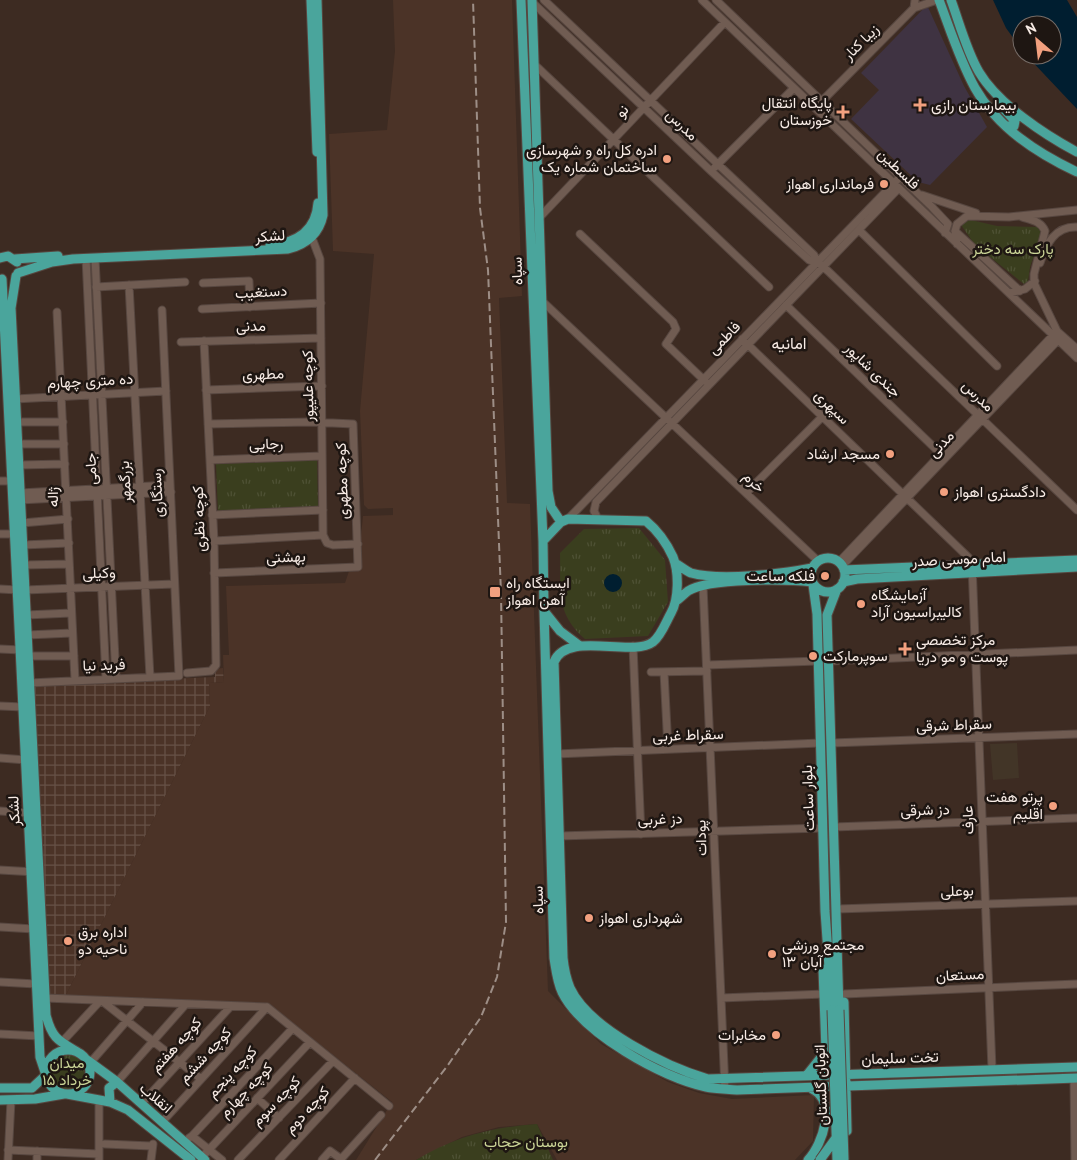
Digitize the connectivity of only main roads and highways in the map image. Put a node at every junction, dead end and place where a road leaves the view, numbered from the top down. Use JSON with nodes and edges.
{"nodes":[{"id":1,"x":310,"y":0,"type":"edge"},
{"id":2,"x":317,"y":0,"type":"edge"},
{"id":3,"x":520,"y":0,"type":"edge"},
{"id":4,"x":938,"y":0,"type":"edge"},
{"id":5,"x":944,"y":0,"type":"edge"},
{"id":6,"x":951,"y":0,"type":"edge"},
{"id":7,"x":532,"y":1,"type":"edge"},
{"id":8,"x":970,"y":66,"type":"junction"},
{"id":9,"x":978,"y":72,"type":"junction"},
{"id":10,"x":998,"y":96,"type":"junction"},
{"id":11,"x":1005,"y":110,"type":"junction"},
{"id":12,"x":1006,"y":126,"type":"junction"},
{"id":13,"x":1077,"y":152,"type":"edge"},
{"id":14,"x":1077,"y":172,"type":"edge"},
{"id":15,"x":0,"y":258,"type":"edge"},
{"id":16,"x":15,"y":259,"type":"junction"},
{"id":17,"x":17,"y":274,"type":"junction"},
{"id":18,"x":1,"y":278,"type":"edge"},
{"id":19,"x":1,"y":292,"type":"edge"},
{"id":20,"x":13,"y":292,"type":"junction"},
{"id":21,"x":8,"y":399,"type":"edge"},
{"id":22,"x":565,"y":520,"type":"junction"},
{"id":23,"x":542,"y":541,"type":"junction"},
{"id":24,"x":1077,"y":560,"type":"edge"},
{"id":25,"x":675,"y":563,"type":"junction"},
{"id":26,"x":815,"y":564,"type":"junction"},
{"id":27,"x":842,"y":566,"type":"junction"},
{"id":28,"x":1077,"y":567,"type":"edge"},
{"id":29,"x":972,"y":568,"type":"junction"},
{"id":30,"x":813,"y":584,"type":"junction"},
{"id":31,"x":840,"y":586,"type":"junction"},
{"id":32,"x":21,"y":590,"type":"junction"},
{"id":33,"x":676,"y":602,"type":"junction"},
{"id":34,"x":544,"y":611,"type":"junction"},
{"id":35,"x":580,"y":646,"type":"junction"},
{"id":36,"x":24,"y":653,"type":"junction"},
{"id":37,"x":552,"y":754,"type":"junction"},
{"id":38,"x":35,"y":872,"type":"junction"},
{"id":39,"x":837,"y":909,"type":"junction"},
{"id":40,"x":825,"y":912,"type":"junction"},
{"id":41,"x":835,"y":1010,"type":"junction"},
{"id":42,"x":845,"y":1028,"type":"junction"},
{"id":43,"x":825,"y":1030,"type":"junction"},
{"id":44,"x":79,"y":1053,"type":"junction"},
{"id":45,"x":88,"y":1062,"type":"junction"},
{"id":46,"x":1077,"y":1068,"type":"edge"},
{"id":47,"x":45,"y":1073,"type":"junction"},
{"id":48,"x":846,"y":1074,"type":"junction"},
{"id":49,"x":807,"y":1075,"type":"junction"},
{"id":50,"x":724,"y":1078,"type":"joint"},
{"id":51,"x":1075,"y":1078,"type":"edge"},
{"id":52,"x":117,"y":1082,"type":"junction"},
{"id":53,"x":847,"y":1086,"type":"junction"},
{"id":54,"x":0,"y":1088,"type":"edge"},
{"id":55,"x":809,"y":1088,"type":"junction"},
{"id":56,"x":725,"y":1089,"type":"joint"},
{"id":57,"x":66,"y":1094,"type":"junction"},
{"id":58,"x":0,"y":1100,"type":"edge"},
{"id":59,"x":110,"y":1102,"type":"junction"},
{"id":60,"x":836,"y":1138,"type":"junction"},
{"id":61,"x":818,"y":1156,"type":"edge"},
{"id":62,"x":203,"y":1159,"type":"edge"},
{"id":63,"x":191,"y":1160,"type":"edge"},
{"id":64,"x":808,"y":1160,"type":"edge"},
{"id":65,"x":829,"y":1160,"type":"edge"},
{"id":66,"x":837,"y":1160,"type":"edge"},
{"id":67,"x":846,"y":1160,"type":"edge"}],
"edges":[{"from":1,"to":16,"type":"main road","name":"لشکر"},
{"from":2,"to":17,"type":"main road","name":"لشکر"},
{"from":3,"to":23,"type":"main road","name":"سپاه"},
{"from":4,"to":12,"type":"main road"},
{"from":5,"to":8,"type":"main road"},
{"from":6,"to":9,"type":"main road"},
{"from":7,"to":22,"type":"main road","name":"سپاه"},
{"from":8,"to":9,"type":"main road"},
{"from":8,"to":11,"type":"main road"},
{"from":9,"to":10,"type":"main road"},
{"from":10,"to":11,"type":"main road"},
{"from":10,"to":13,"type":"main road"},
{"from":11,"to":12,"type":"main road"},
{"from":12,"to":14,"type":"main road"},
{"from":15,"to":16,"type":"main road","name":"لشکر"},
{"from":16,"to":17,"type":"main road"},
{"from":17,"to":18,"type":"main road"},
{"from":17,"to":20,"type":"main road","name":"لشکر"},
{"from":18,"to":19,"type":"main road","name":"لشکر"},
{"from":19,"to":20,"type":"main road"},
{"from":19,"to":21,"type":"main road","name":"لشکر"},
{"from":20,"to":21,"type":"main road","name":"لشکر"},
{"from":21,"to":32,"type":"main road","name":"لشکر"},
{"from":21,"to":32,"type":"main road","name":"لشکر"},
{"from":22,"to":23,"type":"main road"},
{"from":22,"to":25,"type":"main road"},
{"from":23,"to":34,"type":"main road"},
{"from":24,"to":29,"type":"main road","name":"امام موسی صدر"},
{"from":25,"to":26,"type":"main road"},
{"from":25,"to":33,"type":"main road"},
{"from":26,"to":27,"type":"main road"},
{"from":26,"to":30,"type":"main road"},
{"from":27,"to":29,"type":"main road","name":"امام موسی صدر"},
{"from":27,"to":31,"type":"main road"},
{"from":28,"to":29,"type":"main road","name":"امام موسی صدر"},
{"from":29,"to":31,"type":"main road","name":"امام موسی صدر"},
{"from":30,"to":31,"type":"main road"},
{"from":30,"to":33,"type":"main road"},
{"from":30,"to":40,"type":"main road","name":"بلوار ساعت"},
{"from":31,"to":39,"type":"main road","name":"بلوار ساعت"},
{"from":32,"to":36,"type":"main road","name":"لشکر"},
{"from":32,"to":36,"type":"main road","name":"لشکر"},
{"from":33,"to":35,"type":"main road"},
{"from":34,"to":35,"type":"main road"},
{"from":34,"to":37,"type":"main road","name":"سپاه"},
{"from":35,"to":37,"type":"main road","name":"سپاه"},
{"from":36,"to":38,"type":"main road","name":"لشکر"},
{"from":36,"to":38,"type":"main road","name":"لشکر"},
{"from":37,"to":50,"type":"main road","name":"سپاه"},
{"from":37,"to":56,"type":"main road","name":"سپاه"},
{"from":38,"to":44,"type":"main road","name":"لشکر"},
{"from":38,"to":47,"type":"main road","name":"لشکر"},
{"from":39,"to":41,"type":"main road","name":"بلوار ساعت"},
{"from":39,"to":42,"type":"main road"},
{"from":40,"to":41,"type":"main road","name":"بلوار ساعت"},
{"from":40,"to":43,"type":"main road"},
{"from":41,"to":60,"type":"main road","name":"اتوبان گلستان","bridge":true},
{"from":41,"to":67,"type":"main road","bridge":true},
{"from":42,"to":43,"type":"main road"},
{"from":42,"to":48,"type":"main road"},
{"from":43,"to":49,"type":"main road"},
{"from":44,"to":45,"type":"main road"},
{"from":44,"to":47,"type":"main road"},
{"from":45,"to":52,"type":"main road","name":"انقلاب"},
{"from":45,"to":57,"type":"main road"},
{"from":46,"to":48,"type":"main road","name":"تخت سلیمان"},
{"from":47,"to":54,"type":"main road"},
{"from":47,"to":57,"type":"main road"},
{"from":48,"to":49,"type":"main road","name":"تخت سلیمان"},
{"from":48,"to":53,"type":"main road"},
{"from":49,"to":50,"type":"main road","name":"تخت سلیمان"},
{"from":51,"to":53,"type":"main road","name":"تخت سلیمان"},
{"from":52,"to":59,"type":"main road"},
{"from":52,"to":62,"type":"main road","name":"انقلاب"},
{"from":53,"to":55,"type":"main road","name":"تخت سلیمان"},
{"from":53,"to":67,"type":"main road"},
{"from":55,"to":56,"type":"main road","name":"تخت سلیمان"},
{"from":55,"to":61,"type":"main road"},
{"from":57,"to":58,"type":"main road","name":"انقلاب"},
{"from":57,"to":59,"type":"main road","name":"انقلاب"},
{"from":59,"to":63,"type":"main road","name":"انقلاب"},
{"from":60,"to":61,"type":"main road","bridge":true},
{"from":60,"to":66,"type":"main road","name":"اتوبان گلستان","bridge":true},
{"from":61,"to":64,"type":"main road"},
{"from":61,"to":65,"type":"main road"}]}
